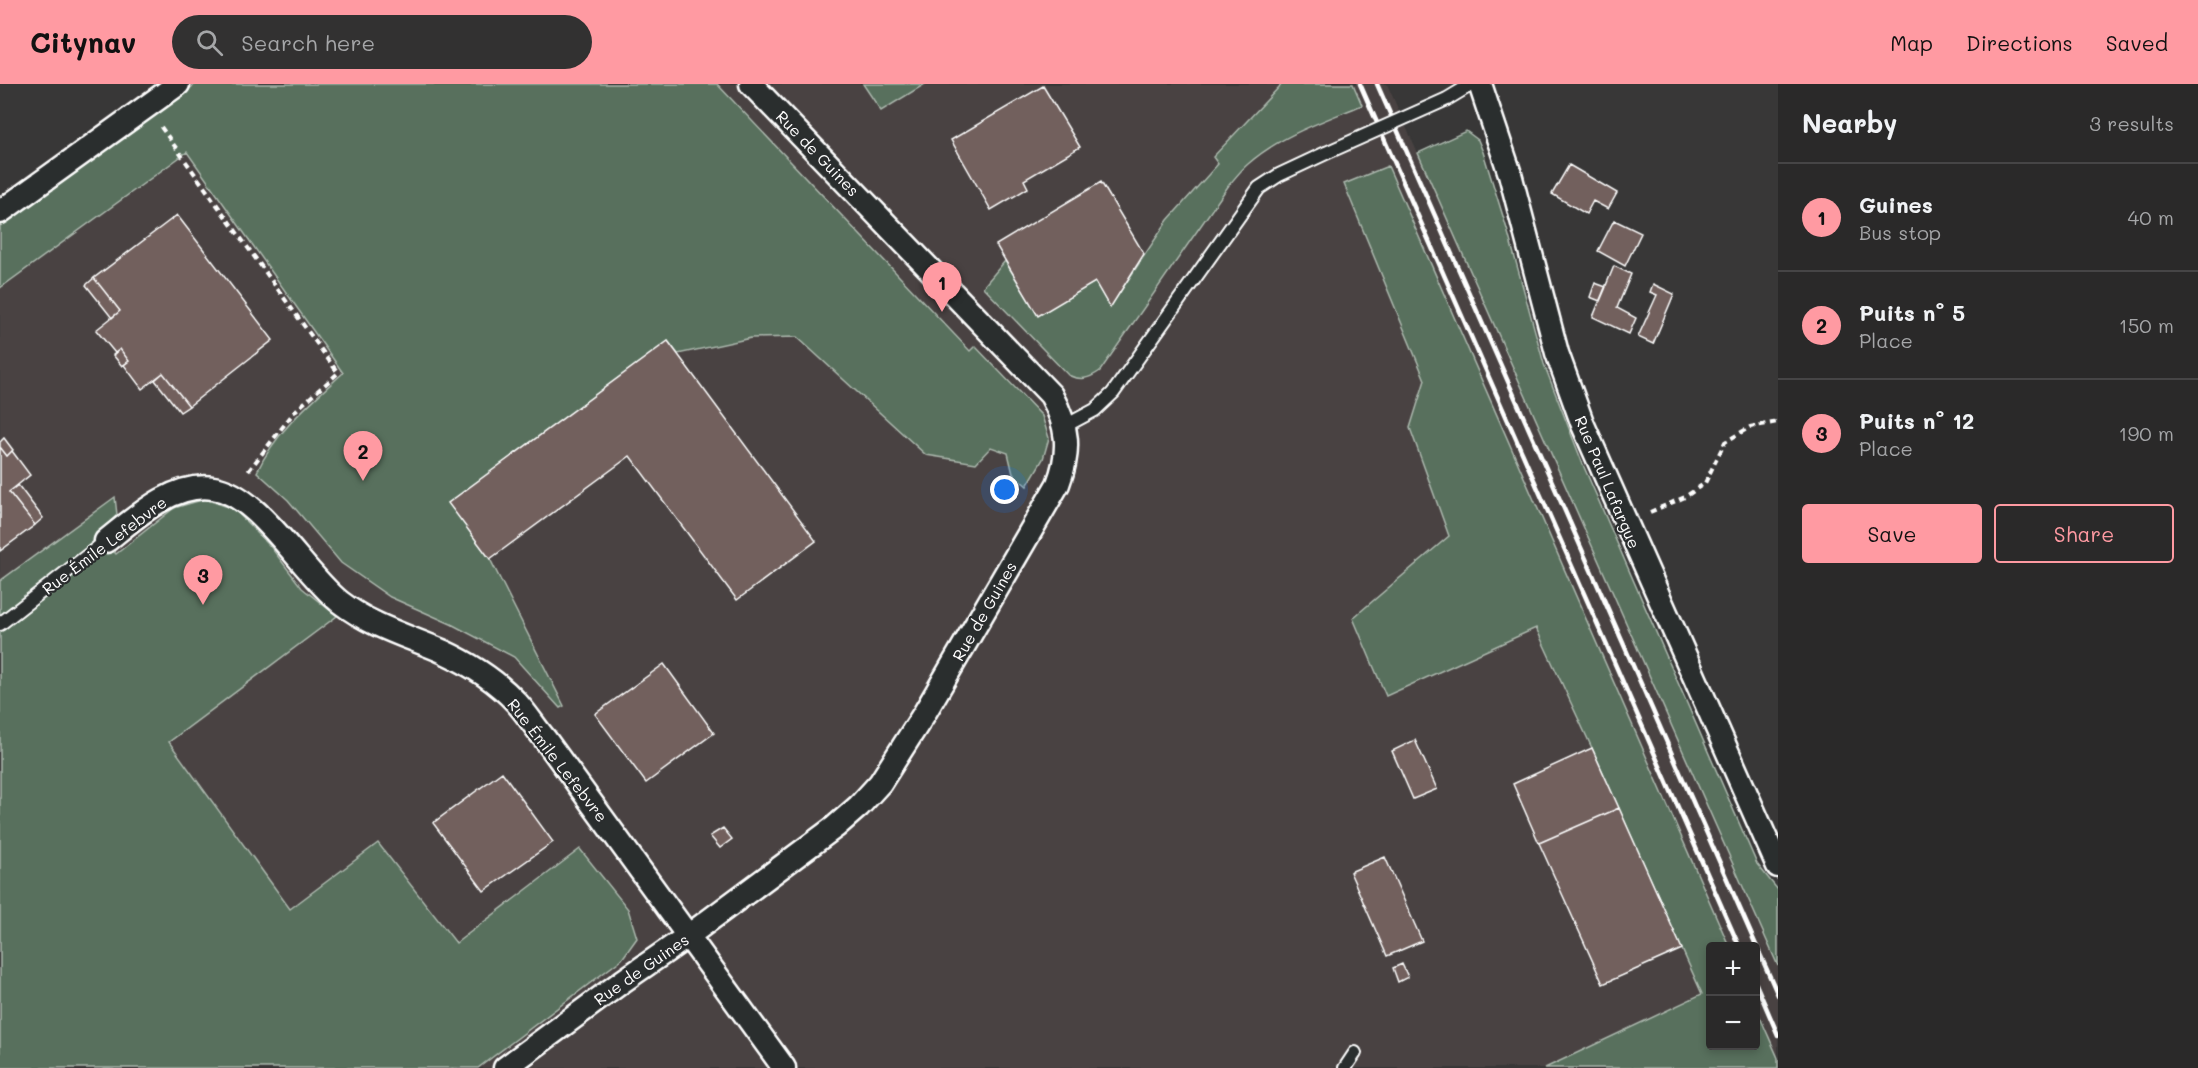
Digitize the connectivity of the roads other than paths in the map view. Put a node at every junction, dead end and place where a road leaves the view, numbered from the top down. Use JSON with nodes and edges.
{"nodes":[{"id":1,"x":178,"y":84,"type":"edge"},
{"id":2,"x":751,"y":84,"type":"edge"},
{"id":3,"x":1472,"y":84,"type":"edge"},
{"id":4,"x":1480,"y":84,"type":"edge"},
{"id":5,"x":0,"y":212,"type":"edge"},
{"id":6,"x":1065,"y":426,"type":"junction"},
{"id":7,"x":106,"y":540,"type":"joint"},
{"id":8,"x":0,"y":624,"type":"edge"},
{"id":9,"x":1778,"y":866,"type":"edge"},
{"id":10,"x":688,"y":936,"type":"junction"},
{"id":11,"x":1355,"y":1053,"type":"dead end"},
{"id":12,"x":505,"y":1068,"type":"edge"},
{"id":13,"x":784,"y":1068,"type":"edge"},
{"id":14,"x":1345,"y":1068,"type":"edge"}],
"edges":[{"from":1,"to":5,"type":"street"},
{"from":2,"to":6,"type":"street","name":"Rue de Guines"},
{"from":3,"to":6,"type":"lane","bridge":true},
{"from":4,"to":9,"type":"street","name":"Rue Paul Lafargue"},
{"from":6,"to":10,"type":"street","name":"Rue de Guines"},
{"from":7,"to":8,"type":"lane","name":"Rue Émile Lefebvre"},
{"from":7,"to":10,"type":"street","name":"Rue Émile Lefebvre"},
{"from":10,"to":12,"type":"street","name":"Rue de Guines"},
{"from":10,"to":13,"type":"street","name":"Rue Émile Lefebvre"},
{"from":11,"to":14,"type":"lane"}]}
